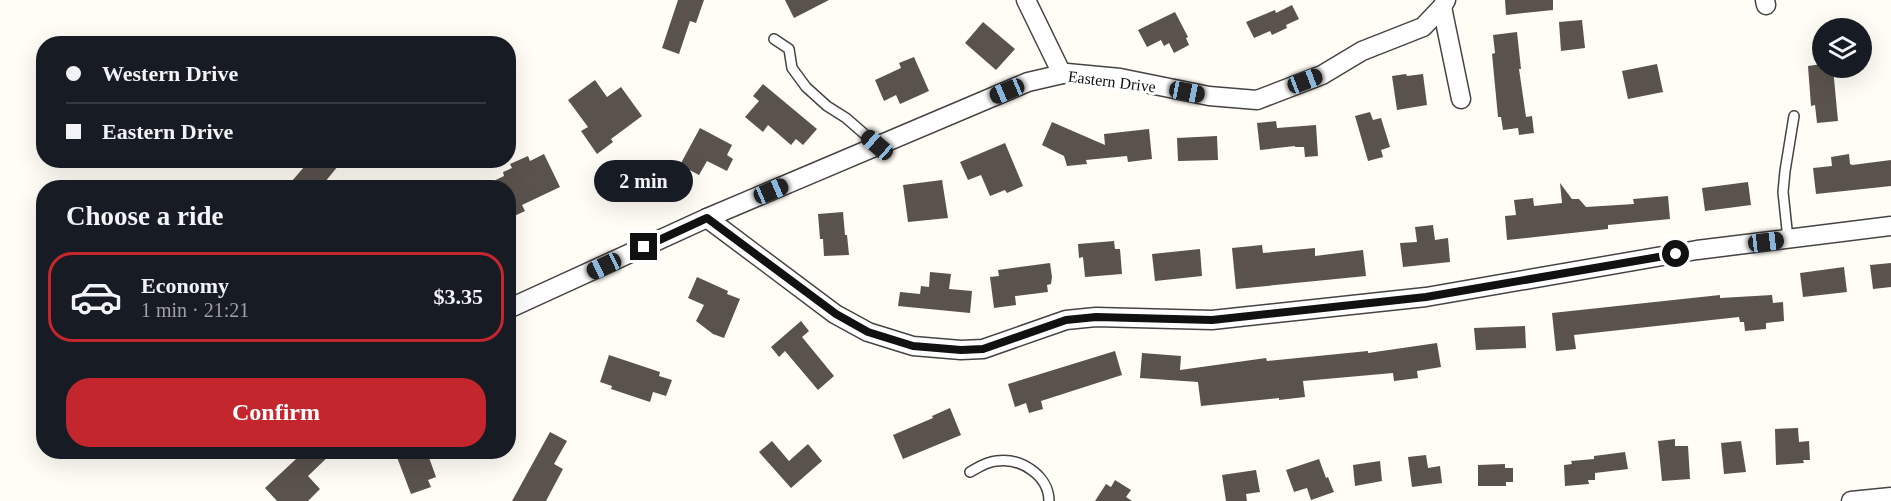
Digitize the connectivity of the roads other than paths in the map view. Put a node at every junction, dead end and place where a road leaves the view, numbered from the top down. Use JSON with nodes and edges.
{"nodes":[{"id":1,"x":1026,"y":0,"type":"edge"},
{"id":2,"x":1444,"y":4,"type":"edge"},
{"id":3,"x":774,"y":39,"type":"dead end"},
{"id":4,"x":1062,"y":74,"type":"junction"},
{"id":5,"x":1461,"y":99,"type":"dead end"},
{"id":6,"x":1794,"y":116,"type":"dead end"},
{"id":7,"x":877,"y":145,"type":"junction"},
{"id":8,"x":707,"y":218,"type":"junction"},
{"id":9,"x":1891,"y":226,"type":"edge"},
{"id":10,"x":1788,"y":239,"type":"junction"},
{"id":11,"x":516,"y":305,"type":"edge"},
{"id":12,"x":970,"y":472,"type":"dead end"},
{"id":13,"x":1891,"y":498,"type":"edge"},
{"id":14,"x":1049,"y":501,"type":"edge"},
{"id":15,"x":1851,"y":501,"type":"edge"}],
"edges":[{"from":1,"to":4,"type":"street"},
{"from":2,"to":4,"type":"street","name":"Eastern Drive"},
{"from":2,"to":5,"type":"street"},
{"from":3,"to":7,"type":"lane"},
{"from":4,"to":7,"type":"street","name":"Eastern Drive"},
{"from":6,"to":10,"type":"lane"},
{"from":7,"to":8,"type":"street","name":"Eastern Drive"},
{"from":8,"to":10,"type":"street"},
{"from":8,"to":11,"type":"street","name":"Eastern Drive"},
{"from":9,"to":10,"type":"street"},
{"from":12,"to":14,"type":"lane"},
{"from":13,"to":15,"type":"street"}]}
